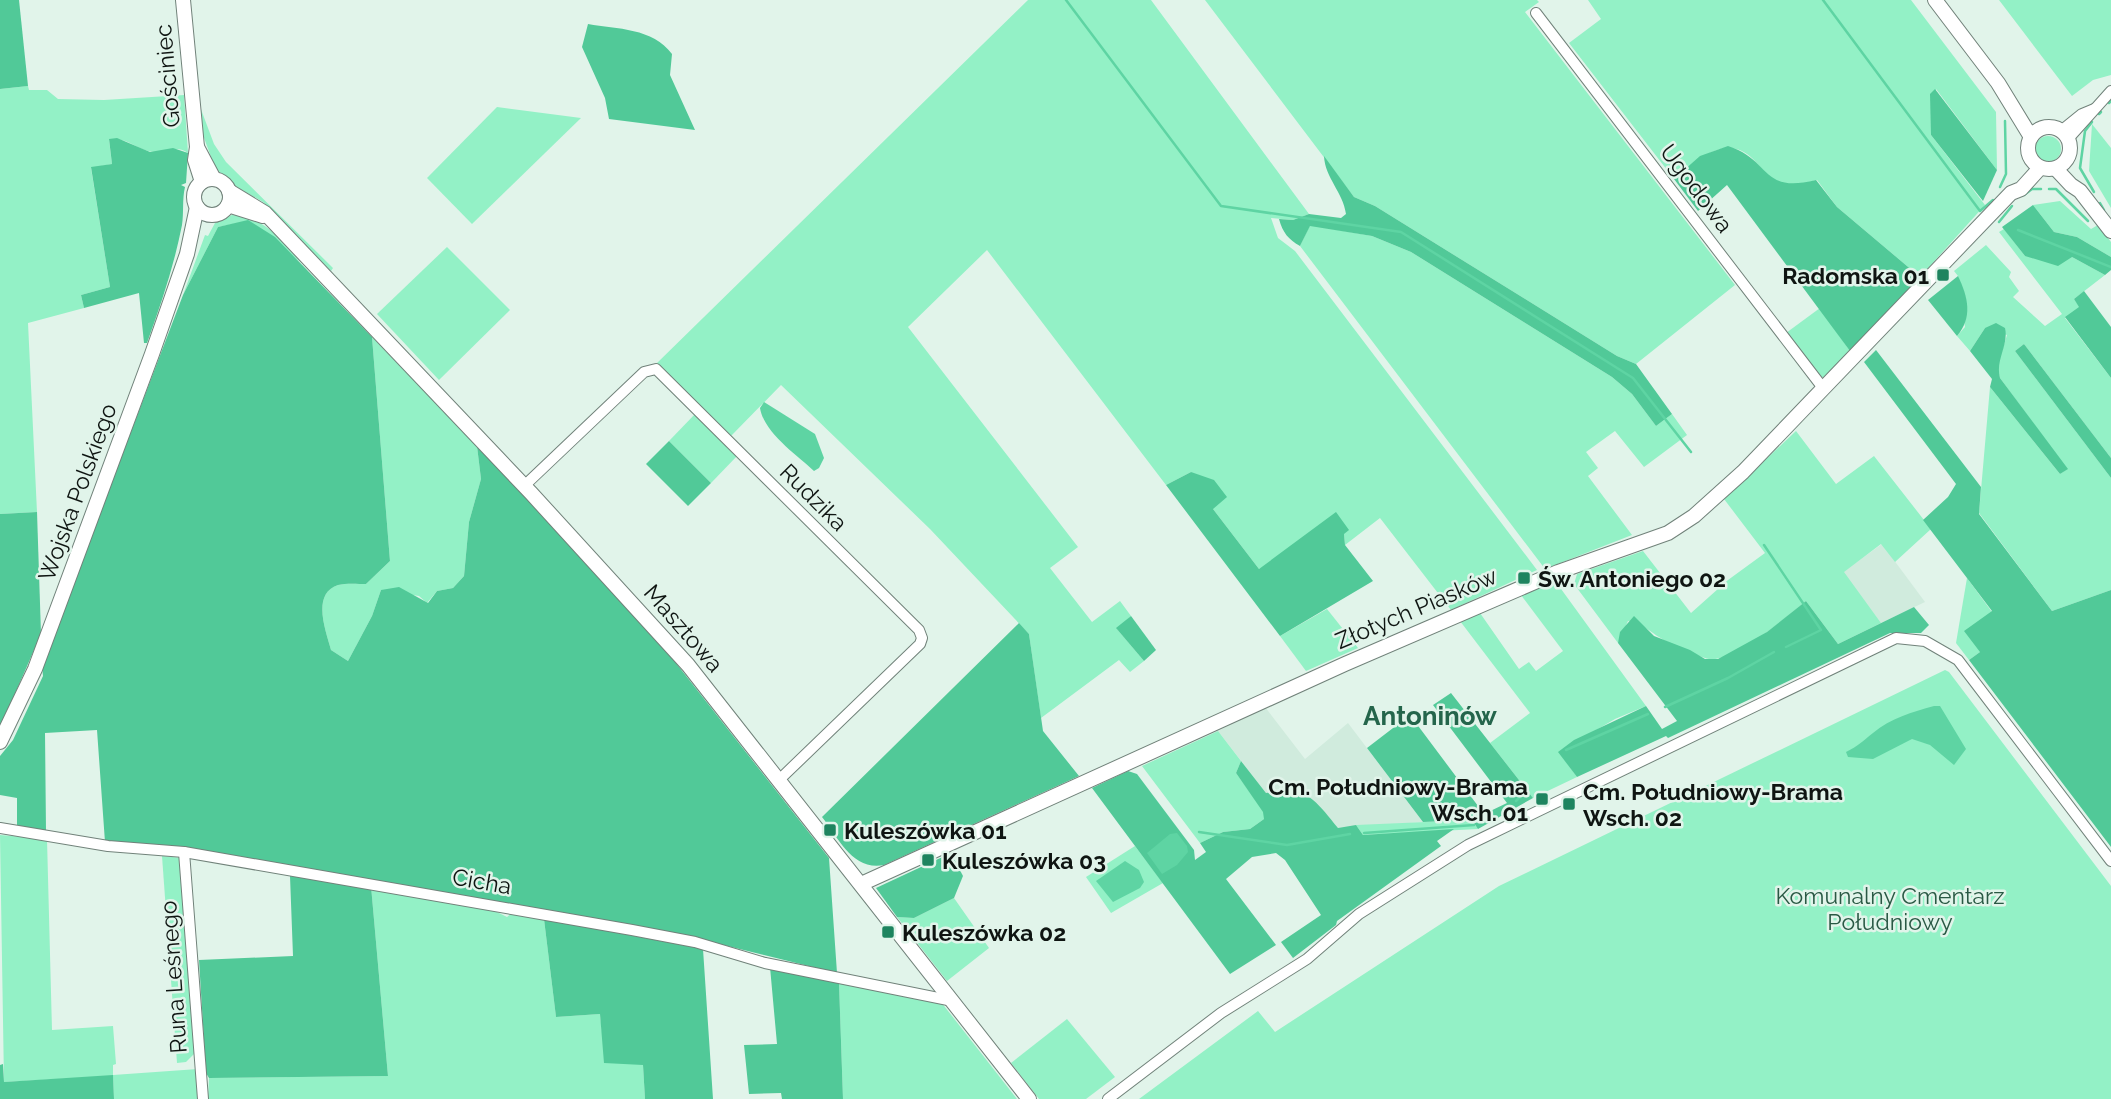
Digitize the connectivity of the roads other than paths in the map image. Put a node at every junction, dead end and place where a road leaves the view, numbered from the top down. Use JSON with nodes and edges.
{"nodes":[{"id":1,"x":183,"y":0,"type":"edge"},
{"id":2,"x":1936,"y":0,"type":"edge"},
{"id":3,"x":1536,"y":13,"type":"dead end"},
{"id":4,"x":2111,"y":91,"type":"edge"},
{"id":5,"x":2035,"y":133,"type":"junction"},
{"id":6,"x":2064,"y":135,"type":"junction"},
{"id":7,"x":2036,"y":165,"type":"junction"},
{"id":8,"x":2061,"y":165,"type":"junction"},
{"id":9,"x":208,"y":181,"type":"junction"},
{"id":10,"x":228,"y":198,"type":"junction"},
{"id":11,"x":197,"y":207,"type":"junction"},
{"id":12,"x":210,"y":215,"type":"junction"},
{"id":13,"x":2111,"y":231,"type":"edge"},
{"id":14,"x":187,"y":254,"type":"junction"},
{"id":15,"x":1823,"y":388,"type":"junction"},
{"id":16,"x":524,"y":486,"type":"junction"},
{"id":17,"x":0,"y":742,"type":"edge"},
{"id":18,"x":779,"y":780,"type":"junction"},
{"id":19,"x":0,"y":828,"type":"edge"},
{"id":20,"x":184,"y":852,"type":"junction"},
{"id":21,"x":2111,"y":861,"type":"edge"},
{"id":22,"x":861,"y":884,"type":"junction"},
{"id":23,"x":953,"y":1001,"type":"junction"},
{"id":24,"x":203,"y":1099,"type":"edge"},
{"id":25,"x":1029,"y":1099,"type":"edge"},
{"id":26,"x":1108,"y":1099,"type":"edge"}],
"edges":[{"from":1,"to":9,"type":"street","name":"Gościniec"},
{"from":2,"to":5,"type":"street"},
{"from":3,"to":15,"type":"street","name":"Ugodowa"},
{"from":4,"to":6,"type":"street"},
{"from":5,"to":6,"type":"street"},
{"from":5,"to":7,"type":"street"},
{"from":6,"to":8,"type":"street"},
{"from":7,"to":8,"type":"street"},
{"from":7,"to":15,"type":"street","name":"Złotych Piasków"},
{"from":8,"to":13,"type":"street"},
{"from":9,"to":10,"type":"street"},
{"from":9,"to":11,"type":"street"},
{"from":10,"to":12,"type":"street"},
{"from":10,"to":16,"type":"street","name":"Masztowa"},
{"from":11,"to":12,"type":"street"},
{"from":11,"to":14,"type":"street","name":"Wojska Polskiego"},
{"from":12,"to":14,"type":"street","name":"Wojska Polskiego"},
{"from":14,"to":17,"type":"street","name":"Wojska Polskiego"},
{"from":15,"to":22,"type":"street","name":"Złotych Piasków"},
{"from":16,"to":18,"type":"street","name":"Masztowa"},
{"from":16,"to":18,"type":"street","name":"Rudzika"},
{"from":18,"to":22,"type":"street","name":"Masztowa"},
{"from":19,"to":20,"type":"street","name":"Cicha"},
{"from":20,"to":23,"type":"street","name":"Cicha"},
{"from":20,"to":24,"type":"street","name":"Runa Leśnego"},
{"from":21,"to":26,"type":"street"},
{"from":22,"to":23,"type":"street","name":"Masztowa"},
{"from":23,"to":25,"type":"street","name":"Masztowa"}]}
